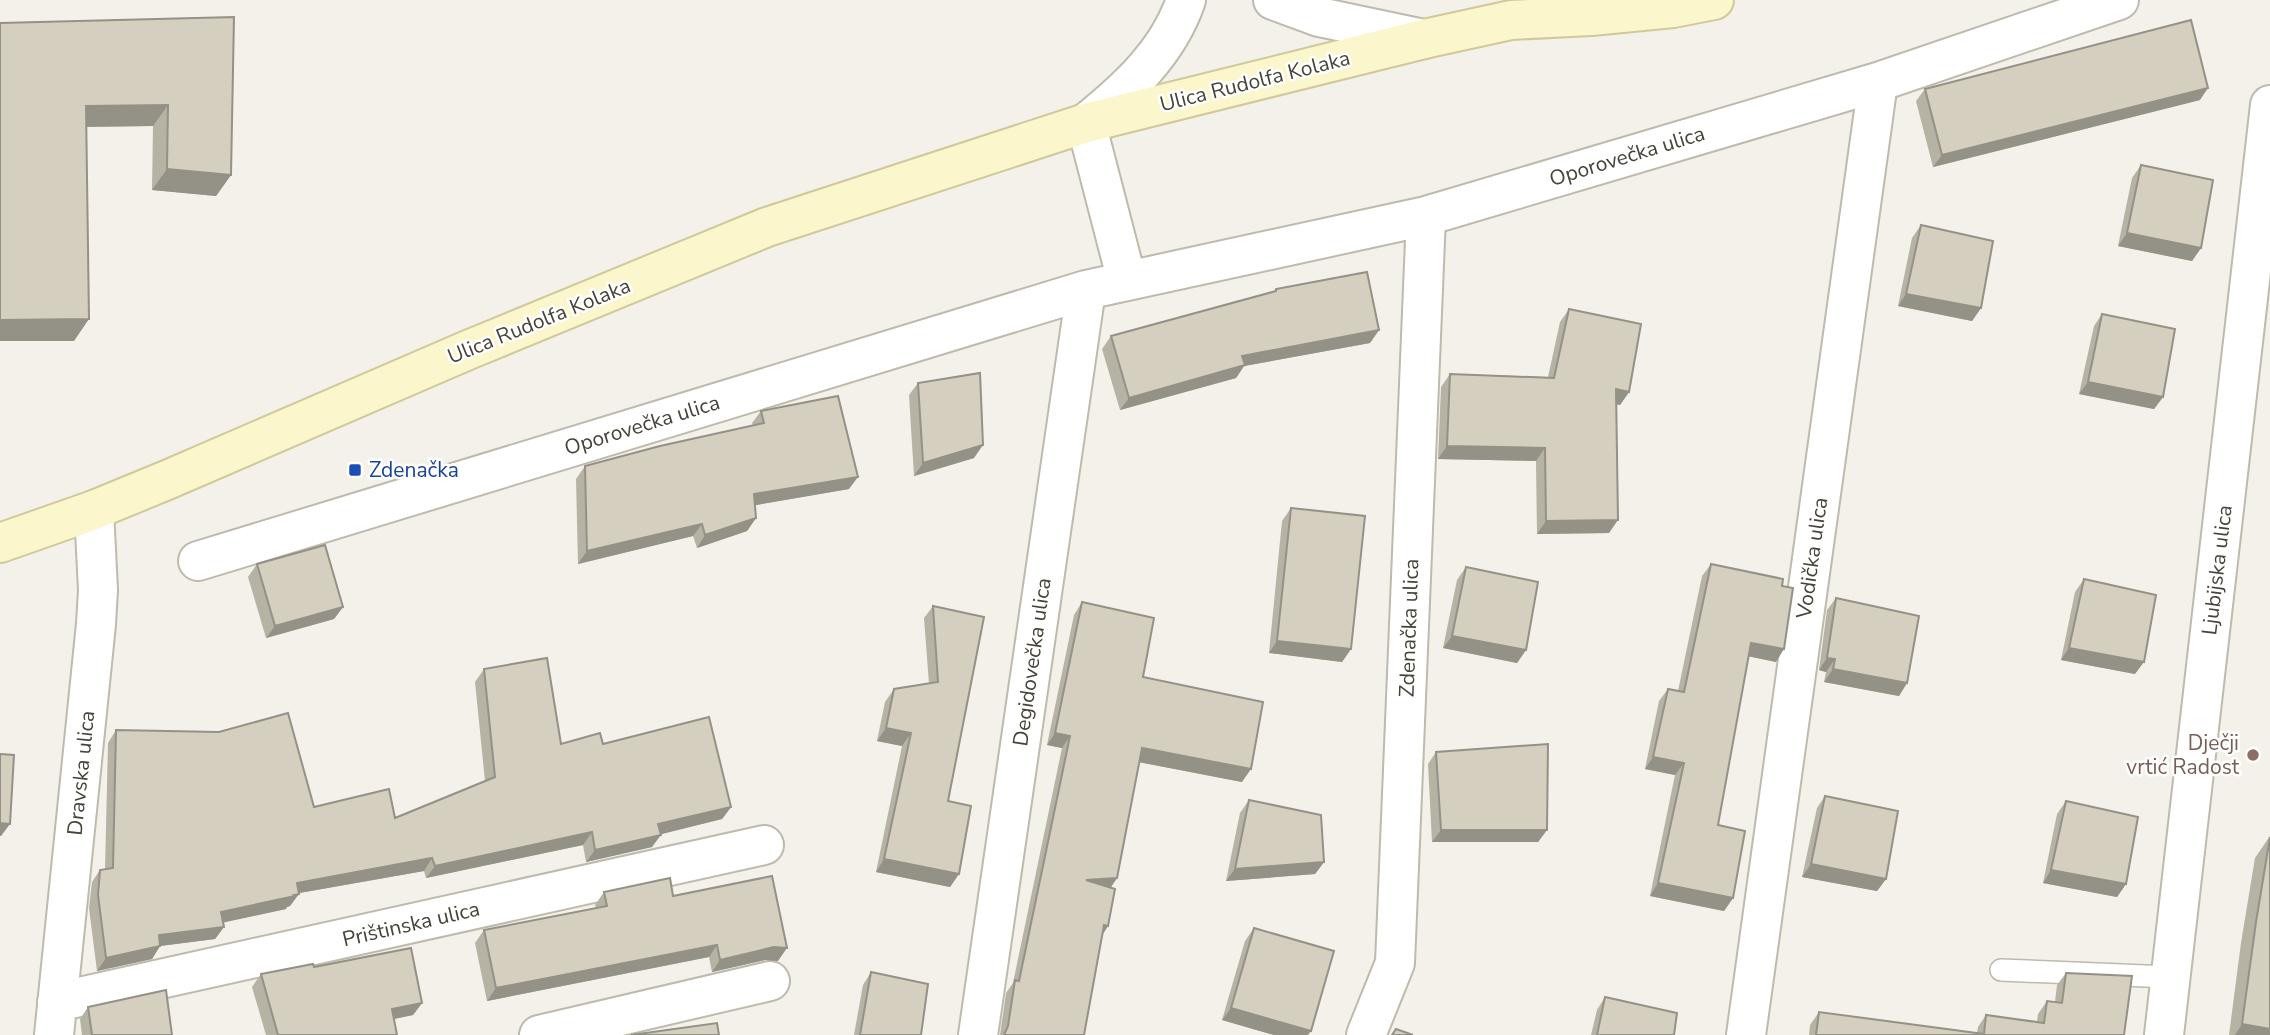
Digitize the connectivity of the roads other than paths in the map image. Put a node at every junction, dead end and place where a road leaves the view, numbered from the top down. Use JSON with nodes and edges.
{"nodes":[{"id":1,"x":1186,"y":0,"type":"edge"},
{"id":2,"x":1273,"y":0,"type":"edge"},
{"id":3,"x":1553,"y":0,"type":"edge"},
{"id":4,"x":1714,"y":0,"type":"edge"},
{"id":5,"x":2119,"y":0,"type":"edge"},
{"id":6,"x":1511,"y":20,"type":"junction"},
{"id":7,"x":1424,"y":39,"type":"junction"},
{"id":8,"x":1878,"y":82,"type":"junction"},
{"id":9,"x":2270,"y":105,"type":"edge"},
{"id":10,"x":1086,"y":123,"type":"junction"},
{"id":11,"x":1426,"y":216,"type":"junction"},
{"id":12,"x":1127,"y":281,"type":"junction"},
{"id":13,"x":1086,"y":290,"type":"junction"},
{"id":14,"x":94,"y":510,"type":"junction"},
{"id":15,"x":0,"y":543,"type":"edge"},
{"id":16,"x":198,"y":561,"type":"dead end"},
{"id":17,"x":764,"y":845,"type":"dead end"},
{"id":18,"x":2001,"y":970,"type":"dead end"},
{"id":19,"x":2170,"y":977,"type":"junction"},
{"id":20,"x":770,"y":981,"type":"dead end"},
{"id":21,"x":55,"y":1018,"type":"edge"},
{"id":22,"x":539,"y":1035,"type":"edge"},
{"id":23,"x":978,"y":1035,"type":"edge"},
{"id":24,"x":1366,"y":1035,"type":"edge"},
{"id":25,"x":1746,"y":1035,"type":"edge"},
{"id":26,"x":2164,"y":1035,"type":"edge"}],
"edges":[{"from":1,"to":10,"type":"street","name":"Ulica Rudolfa Kolaka"},
{"from":2,"to":7,"type":"street","name":"Ulica Rudolfa Kolaka"},
{"from":3,"to":6,"type":"main road","name":"Ulica Rudolfa Kolaka"},
{"from":4,"to":6,"type":"main road","name":"Ulica Rudolfa Kolaka"},
{"from":5,"to":8,"type":"street","name":"Oporovečka ulica"},
{"from":6,"to":7,"type":"main road","name":"Ulica Rudolfa Kolaka"},
{"from":7,"to":10,"type":"main road","name":"Ulica Rudolfa Kolaka"},
{"from":8,"to":11,"type":"street","name":"Oporovečka ulica"},
{"from":8,"to":25,"type":"street","name":"Vodička ulica"},
{"from":9,"to":19,"type":"street","name":"Ljubijska ulica"},
{"from":10,"to":12,"type":"street"},
{"from":10,"to":14,"type":"main road","name":"Ulica Rudolfa Kolaka"},
{"from":11,"to":12,"type":"street","name":"Oporovečka ulica"},
{"from":11,"to":24,"type":"street","name":"Zdenačka ulica"},
{"from":12,"to":13,"type":"street","name":"Oporovečka ulica"},
{"from":13,"to":16,"type":"street","name":"Oporovečka ulica"},
{"from":13,"to":23,"type":"street","name":"Degidovečka ulica"},
{"from":14,"to":15,"type":"main road","name":"Ulica Rudolfa Kolaka"},
{"from":14,"to":21,"type":"street","name":"Dravska ulica"},
{"from":17,"to":21,"type":"street","name":"Prištinska ulica"},
{"from":18,"to":19,"type":"lane"},
{"from":19,"to":26,"type":"street","name":"Ljubijska ulica"},
{"from":20,"to":22,"type":"street"}]}
